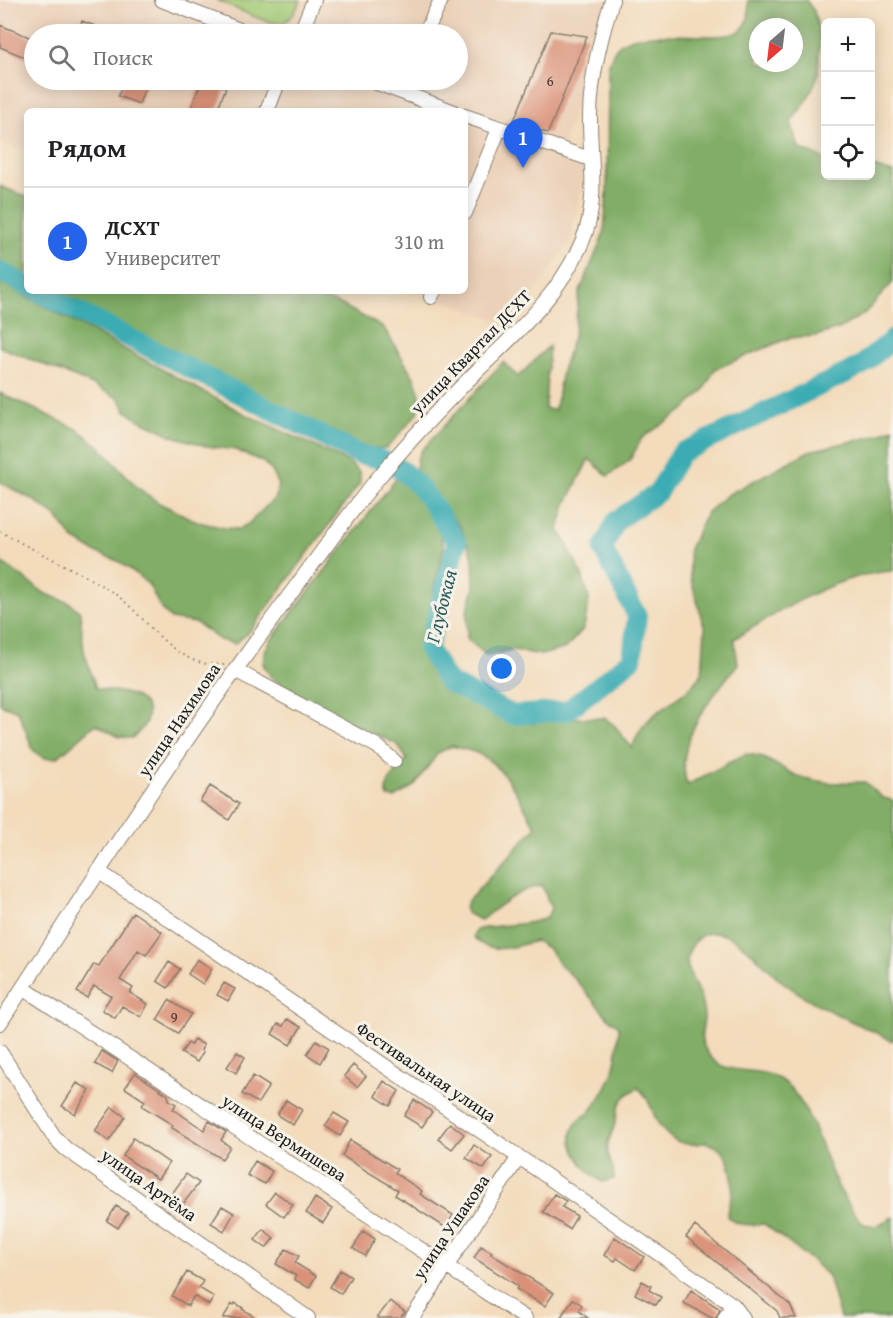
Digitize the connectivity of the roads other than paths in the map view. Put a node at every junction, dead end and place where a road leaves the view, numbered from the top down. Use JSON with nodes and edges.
{"nodes":[{"id":1,"x":162,"y":0,"type":"edge"},
{"id":2,"x":314,"y":0,"type":"edge"},
{"id":3,"x":441,"y":0,"type":"edge"},
{"id":4,"x":612,"y":0,"type":"edge"},
{"id":5,"x":224,"y":24,"type":"edge"},
{"id":6,"x":304,"y":24,"type":"edge"},
{"id":7,"x":430,"y":24,"type":"edge"},
{"id":8,"x":275,"y":90,"type":"edge"},
{"id":9,"x":412,"y":90,"type":"edge"},
{"id":10,"x":268,"y":108,"type":"edge"},
{"id":11,"x":446,"y":108,"type":"edge"},
{"id":12,"x":468,"y":117,"type":"edge"},
{"id":13,"x":499,"y":129,"type":"junction"},
{"id":14,"x":590,"y":159,"type":"junction"},
{"id":15,"x":468,"y":206,"type":"edge"},
{"id":16,"x":405,"y":447,"type":"joint"},
{"id":17,"x":235,"y":670,"type":"junction"},
{"id":18,"x":394,"y":761,"type":"dead end"},
{"id":19,"x":98,"y":871,"type":"junction"},
{"id":20,"x":23,"y":988,"type":"junction"},
{"id":21,"x":0,"y":1023,"type":"edge"},
{"id":22,"x":0,"y":1052,"type":"edge"},
{"id":23,"x":519,"y":1157,"type":"junction"},
{"id":24,"x":447,"y":1266,"type":"junction"},
{"id":25,"x":733,"y":1305,"type":"junction"},
{"id":26,"x":308,"y":1318,"type":"edge"},
{"id":27,"x":412,"y":1318,"type":"edge"},
{"id":28,"x":525,"y":1318,"type":"edge"},
{"id":29,"x":725,"y":1318,"type":"edge"},
{"id":30,"x":743,"y":1318,"type":"edge"}],
"edges":[{"from":1,"to":5,"type":"street"},
{"from":2,"to":6,"type":"street"},
{"from":3,"to":7,"type":"street"},
{"from":4,"to":14,"type":"street","name":"улица Квартал ДСХТ"},
{"from":8,"to":10,"type":"street"},
{"from":9,"to":11,"type":"street"},
{"from":12,"to":13,"type":"street"},
{"from":13,"to":14,"type":"street"},
{"from":13,"to":15,"type":"street"},
{"from":14,"to":16,"type":"street","name":"улица Квартал ДСХТ"},
{"from":16,"to":17,"type":"street","name":"улица Нахимова"},
{"from":17,"to":18,"type":"street"},
{"from":17,"to":19,"type":"street","name":"улица Нахимова"},
{"from":19,"to":20,"type":"street","name":"улица Нахимова"},
{"from":19,"to":23,"type":"street","name":"Фестивальная улица"},
{"from":20,"to":21,"type":"street","name":"улица Нахимова"},
{"from":20,"to":24,"type":"street","name":"улица Вермишева"},
{"from":22,"to":26,"type":"street","name":"улица Артёма"},
{"from":23,"to":24,"type":"street","name":"улица Ушакова"},
{"from":23,"to":25,"type":"street","name":"Фестивальная улица"},
{"from":24,"to":27,"type":"street","name":"улица Ушакова"},
{"from":24,"to":28,"type":"street","name":"улица Вермишева"},
{"from":25,"to":29,"type":"street"},
{"from":25,"to":30,"type":"street","name":"Фестивальная улица"}]}
